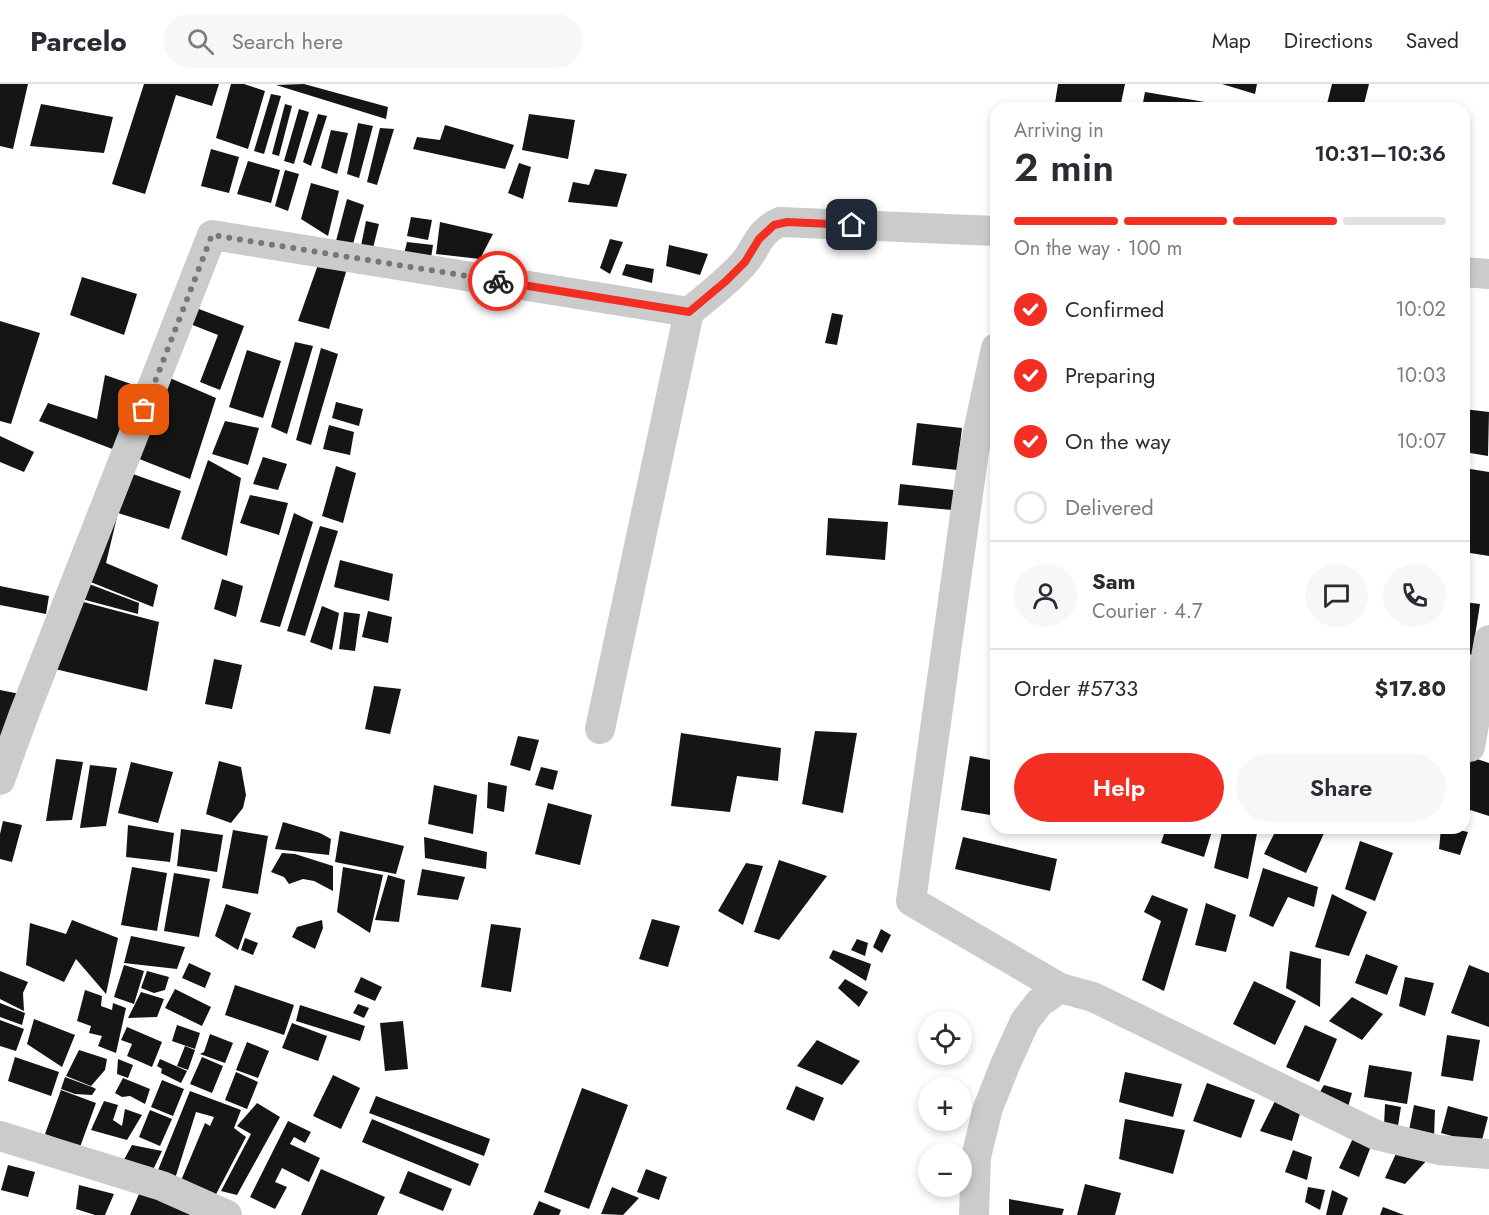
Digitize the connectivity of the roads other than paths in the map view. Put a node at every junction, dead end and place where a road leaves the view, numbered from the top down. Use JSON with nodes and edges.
{"nodes":[{"id":1,"x":990,"y":231,"type":"edge"},
{"id":2,"x":1470,"y":272,"type":"edge"},
{"id":3,"x":1489,"y":274,"type":"edge"},
{"id":4,"x":689,"y":312,"type":"junction"},
{"id":5,"x":990,"y":376,"type":"edge"},
{"id":6,"x":1489,"y":640,"type":"edge"},
{"id":7,"x":600,"y":729,"type":"dead end"},
{"id":8,"x":1470,"y":747,"type":"dead end"},
{"id":9,"x":0,"y":780,"type":"edge"},
{"id":10,"x":1060,"y":988,"type":"junction"},
{"id":11,"x":0,"y":1136,"type":"edge"},
{"id":12,"x":1489,"y":1154,"type":"edge"},
{"id":13,"x":227,"y":1215,"type":"edge"},
{"id":14,"x":974,"y":1215,"type":"edge"}],
"edges":[{"from":1,"to":4,"type":"street"},
{"from":2,"to":3,"type":"street"},
{"from":4,"to":7,"type":"street"},
{"from":4,"to":9,"type":"street"},
{"from":5,"to":10,"type":"street"},
{"from":6,"to":8,"type":"street"},
{"from":10,"to":12,"type":"street"},
{"from":10,"to":14,"type":"street"},
{"from":11,"to":13,"type":"street"}]}
